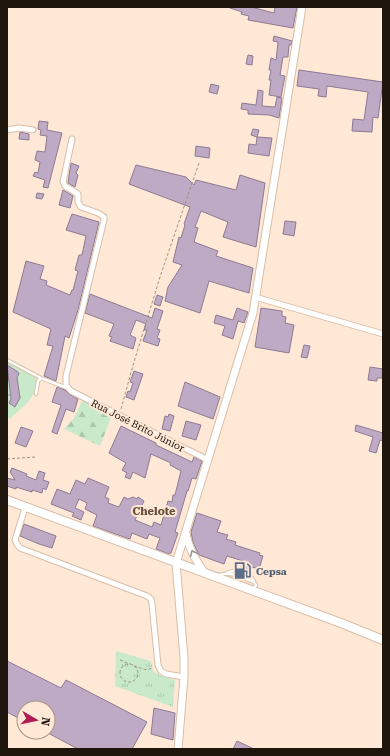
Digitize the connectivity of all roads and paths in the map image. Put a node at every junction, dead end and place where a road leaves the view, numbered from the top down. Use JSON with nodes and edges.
{"nodes":[{"id":1,"x":302,"y":7,"type":"edge"},
{"id":2,"x":7,"y":130,"type":"edge"},
{"id":3,"x":33,"y":130,"type":"dead end"},
{"id":4,"x":72,"y":139,"type":"dead end"},
{"id":5,"x":199,"y":163,"type":"dead end"},
{"id":6,"x":255,"y":297,"type":"junction"},
{"id":7,"x":383,"y":334,"type":"edge"},
{"id":8,"x":7,"y":360,"type":"edge"},
{"id":9,"x":41,"y":378,"type":"junction"},
{"id":10,"x":70,"y":389,"type":"junction"},
{"id":11,"x":36,"y":394,"type":"dead end"},
{"id":12,"x":7,"y":395,"type":"edge"},
{"id":13,"x":10,"y":395,"type":"dead end"},
{"id":14,"x":120,"y":416,"type":"junction"},
{"id":15,"x":35,"y":457,"type":"dead end"},
{"id":16,"x":7,"y":459,"type":"edge"},
{"id":17,"x":208,"y":460,"type":"junction"},
{"id":18,"x":7,"y":500,"type":"edge"},
{"id":19,"x":25,"y":508,"type":"junction"},
{"id":20,"x":186,"y":531,"type":"junction"},
{"id":21,"x":176,"y":563,"type":"junction"},
{"id":22,"x":205,"y":573,"type":"junction"},
{"id":23,"x":215,"y":577,"type":"junction"},
{"id":24,"x":254,"y":588,"type":"junction"},
{"id":25,"x":383,"y":640,"type":"edge"},
{"id":26,"x":120,"y":660,"type":"dead end"},
{"id":27,"x":132,"y":665,"type":"junction"},
{"id":28,"x":158,"y":665,"type":"junction"},
{"id":29,"x":184,"y":677,"type":"junction"},
{"id":30,"x":178,"y":749,"type":"edge"}],
"edges":[{"from":1,"to":6,"type":"street"},
{"from":2,"to":3,"type":"street"},
{"from":4,"to":10,"type":"street"},
{"from":5,"to":14,"type":"path"},
{"from":6,"to":7,"type":"street"},
{"from":6,"to":17,"type":"street"},
{"from":8,"to":9,"type":"lane"},
{"from":9,"to":10,"type":"lane"},
{"from":9,"to":11,"type":"lane"},
{"from":10,"to":14,"type":"street","name":"Rua José Brito Júnior"},
{"from":12,"to":13,"type":"path"},
{"from":14,"to":17,"type":"street","name":"Rua José Brito Júnior"},
{"from":15,"to":16,"type":"path"},
{"from":17,"to":20,"type":"street"},
{"from":18,"to":19,"type":"main road"},
{"from":19,"to":21,"type":"main road"},
{"from":19,"to":28,"type":"street"},
{"from":20,"to":21,"type":"street"},
{"from":22,"to":20,"type":"street","one_way":true},
{"from":21,"to":22,"type":"main road"},
{"from":21,"to":29,"type":"street"},
{"from":22,"to":23,"type":"main road"},
{"from":23,"to":24,"type":"main road"},
{"from":23,"to":24,"type":"lane"},
{"from":24,"to":25,"type":"main road"},
{"from":26,"to":27,"type":"path"},
{"from":27,"to":27,"type":"path"},
{"from":27,"to":28,"type":"path"},
{"from":28,"to":29,"type":"street"},
{"from":29,"to":30,"type":"street"}]}
